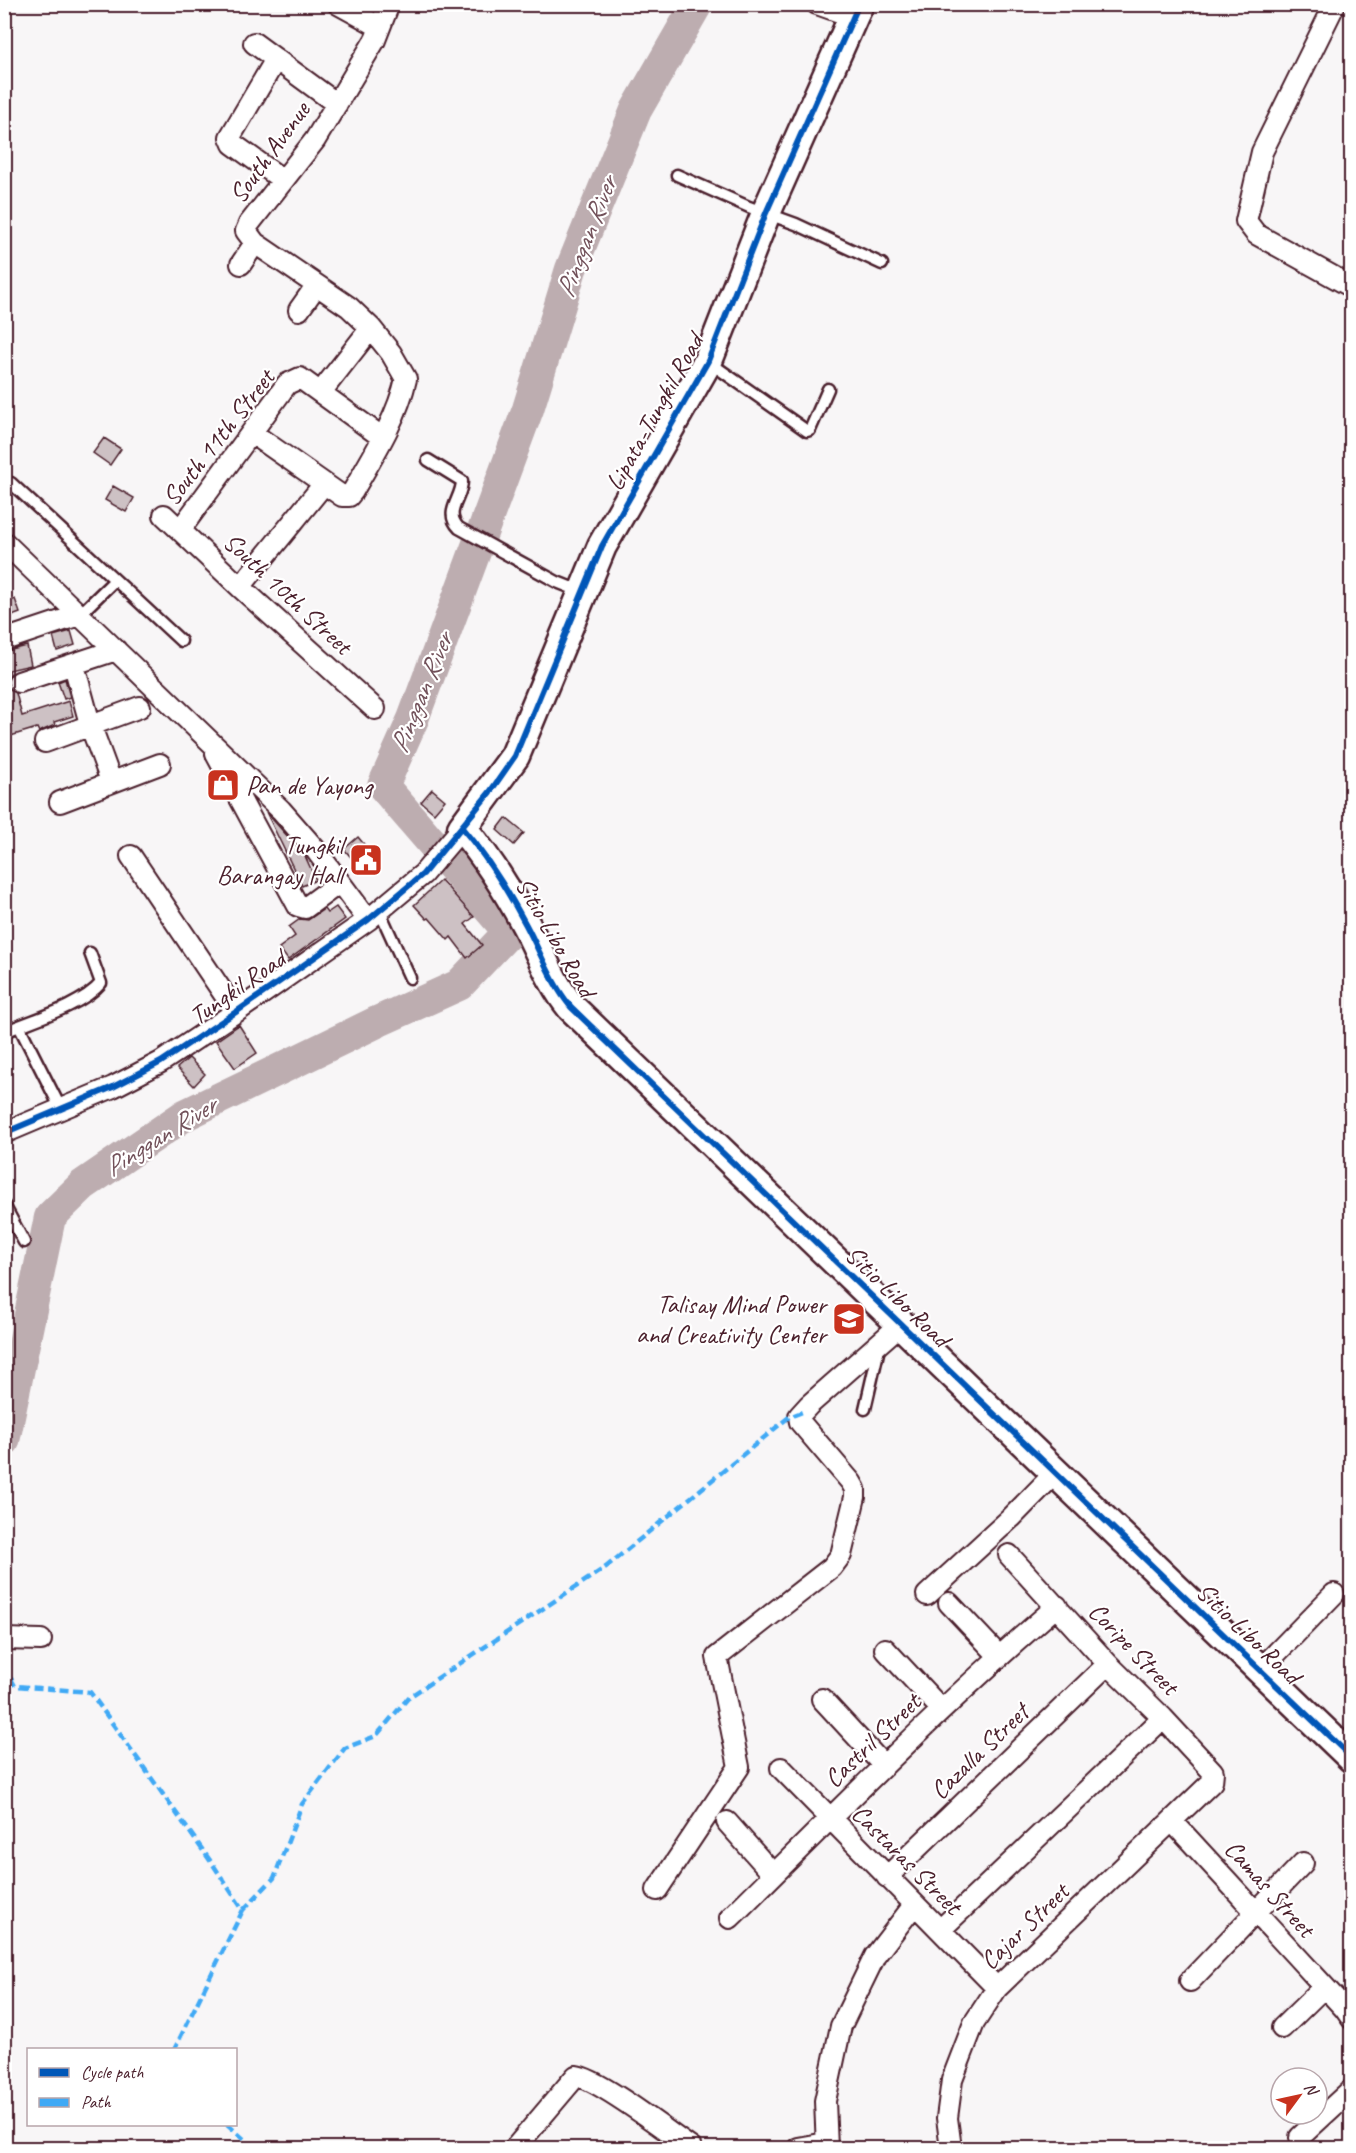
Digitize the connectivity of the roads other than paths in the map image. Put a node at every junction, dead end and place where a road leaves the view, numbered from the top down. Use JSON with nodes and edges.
{"nodes":[{"id":1,"x":338,"y":4,"type":"edge"},
{"id":2,"x":389,"y":4,"type":"edge"},
{"id":3,"x":817,"y":4,"type":"edge"},
{"id":4,"x":1335,"y":4,"type":"edge"},
{"id":5,"x":857,"y":11,"type":"edge"},
{"id":6,"x":380,"y":27,"type":"junction"},
{"id":7,"x":254,"y":43,"type":"dead end"},
{"id":8,"x":276,"y":59,"type":"junction"},
{"id":9,"x":337,"y":104,"type":"junction"},
{"id":10,"x":677,"y":175,"type":"dead end"},
{"id":11,"x":283,"y":180,"type":"junction"},
{"id":12,"x":766,"y":213,"type":"junction"},
{"id":13,"x":255,"y":243,"type":"junction"},
{"id":14,"x":241,"y":264,"type":"dead end"},
{"id":15,"x":882,"y":264,"type":"dead end"},
{"id":16,"x":316,"y":286,"type":"junction"},
{"id":17,"x":1352,"y":286,"type":"edge"},
{"id":18,"x":299,"y":310,"type":"dead end"},
{"id":19,"x":371,"y":328,"type":"junction"},
{"id":20,"x":708,"y":361,"type":"junction"},
{"id":21,"x":828,"y":389,"type":"dead end"},
{"id":22,"x":321,"y":392,"type":"junction"},
{"id":23,"x":252,"y":433,"type":"junction"},
{"id":24,"x":383,"y":438,"type":"junction"},
{"id":25,"x":428,"y":460,"type":"dead end"},
{"id":26,"x":12,"y":483,"type":"dead end"},
{"id":27,"x":324,"y":484,"type":"junction"},
{"id":28,"x":164,"y":514,"type":"dead end"},
{"id":29,"x":180,"y":530,"type":"junction"},
{"id":30,"x":4,"y":542,"type":"edge"},
{"id":31,"x":115,"y":580,"type":"junction"},
{"id":32,"x":240,"y":587,"type":"junction"},
{"id":33,"x":582,"y":592,"type":"junction"},
{"id":34,"x":80,"y":615,"type":"junction"},
{"id":35,"x":4,"y":640,"type":"edge"},
{"id":36,"x":181,"y":641,"type":"dead end"},
{"id":37,"x":116,"y":650,"type":"junction"},
{"id":38,"x":74,"y":665,"type":"junction"},
{"id":39,"x":19,"y":682,"type":"dead end"},
{"id":40,"x":140,"y":707,"type":"dead end"},
{"id":41,"x":375,"y":709,"type":"dead end"},
{"id":42,"x":90,"y":724,"type":"junction"},
{"id":43,"x":207,"y":738,"type":"junction"},
{"id":44,"x":45,"y":742,"type":"dead end"},
{"id":45,"x":160,"y":764,"type":"dead end"},
{"id":46,"x":111,"y":781,"type":"junction"},
{"id":47,"x":60,"y":802,"type":"dead end"},
{"id":48,"x":459,"y":832,"type":"junction"},
{"id":49,"x":131,"y":856,"type":"dead end"},
{"id":50,"x":339,"y":883,"type":"junction"},
{"id":51,"x":373,"y":915,"type":"junction"},
{"id":52,"x":90,"y":953,"type":"dead end"},
{"id":53,"x":410,"y":978,"type":"dead end"},
{"id":54,"x":236,"y":1012,"type":"junction"},
{"id":55,"x":19,"y":1026,"type":"junction"},
{"id":56,"x":4,"y":1032,"type":"edge"},
{"id":57,"x":61,"y":1109,"type":"junction"},
{"id":58,"x":4,"y":1133,"type":"edge"},
{"id":59,"x":4,"y":1204,"type":"edge"},
{"id":60,"x":24,"y":1242,"type":"dead end"},
{"id":61,"x":890,"y":1333,"type":"junction"},
{"id":62,"x":865,"y":1409,"type":"dead end"},
{"id":63,"x":1055,"y":1473,"type":"junction"},
{"id":64,"x":1009,"y":1555,"type":"dead end"},
{"id":65,"x":1334,"y":1594,"type":"dead end"},
{"id":66,"x":927,"y":1595,"type":"dead end"},
{"id":67,"x":949,"y":1603,"type":"dead end"},
{"id":68,"x":1058,"y":1606,"type":"junction"},
{"id":69,"x":4,"y":1639,"type":"edge"},
{"id":70,"x":41,"y":1640,"type":"dead end"},
{"id":71,"x":885,"y":1649,"type":"dead end"},
{"id":72,"x":999,"y":1656,"type":"junction"},
{"id":73,"x":1108,"y":1664,"type":"junction"},
{"id":74,"x":1260,"y":1670,"type":"junction"},
{"id":75,"x":822,"y":1699,"type":"dead end"},
{"id":76,"x":942,"y":1710,"type":"junction"},
{"id":77,"x":1163,"y":1718,"type":"junction"},
{"id":78,"x":1352,"y":1758,"type":"edge"},
{"id":79,"x":884,"y":1766,"type":"junction"},
{"id":80,"x":781,"y":1768,"type":"dead end"},
{"id":81,"x":1212,"y":1782,"type":"joint"},
{"id":82,"x":829,"y":1819,"type":"junction"},
{"id":83,"x":1172,"y":1821,"type":"junction"},
{"id":84,"x":727,"y":1822,"type":"dead end"},
{"id":85,"x":1303,"y":1863,"type":"dead end"},
{"id":86,"x":773,"y":1874,"type":"junction"},
{"id":87,"x":887,"y":1877,"type":"junction"},
{"id":88,"x":657,"y":1890,"type":"dead end"},
{"id":89,"x":914,"y":1905,"type":"junction"},
{"id":90,"x":1256,"y":1913,"type":"junction"},
{"id":91,"x":730,"y":1918,"type":"dead end"},
{"id":92,"x":940,"y":1930,"type":"junction"},
{"id":93,"x":1190,"y":1981,"type":"dead end"},
{"id":94,"x":1323,"y":1987,"type":"junction"},
{"id":95,"x":997,"y":1988,"type":"junction"},
{"id":96,"x":1352,"y":2019,"type":"edge"},
{"id":97,"x":1282,"y":2028,"type":"dead end"},
{"id":98,"x":1352,"y":2089,"type":"edge"},
{"id":99,"x":1300,"y":2137,"type":"dead end"},
{"id":100,"x":827,"y":2146,"type":"edge"},
{"id":101,"x":517,"y":2148,"type":"edge"},
{"id":102,"x":691,"y":2148,"type":"edge"},
{"id":103,"x":798,"y":2148,"type":"edge"},
{"id":104,"x":951,"y":2148,"type":"edge"}],
"edges":[{"from":1,"to":6,"type":"street"},
{"from":2,"to":6,"type":"street","name":"South Avenue"},
{"from":3,"to":5,"type":"street"},
{"from":4,"to":17,"type":"street"},
{"from":5,"to":12,"type":"street","name":"Lipata-Tungkil Road"},
{"from":6,"to":9,"type":"street","name":"South Avenue"},
{"from":7,"to":8,"type":"street"},
{"from":8,"to":9,"type":"street"},
{"from":8,"to":11,"type":"street"},
{"from":9,"to":11,"type":"street","name":"South Avenue"},
{"from":10,"to":12,"type":"lane"},
{"from":11,"to":13,"type":"street","name":"South Avenue"},
{"from":12,"to":15,"type":"lane"},
{"from":12,"to":20,"type":"street","name":"Lipata-Tungkil Road"},
{"from":13,"to":14,"type":"street"},
{"from":13,"to":16,"type":"street","name":"South Avenue"},
{"from":16,"to":18,"type":"street"},
{"from":16,"to":19,"type":"street","name":"South Avenue"},
{"from":19,"to":22,"type":"street"},
{"from":19,"to":24,"type":"street","name":"South Avenue"},
{"from":20,"to":21,"type":"lane"},
{"from":20,"to":33,"type":"street","name":"Lipata-Tungkil Road"},
{"from":22,"to":23,"type":"street","name":"South 11th Street"},
{"from":22,"to":24,"type":"street"},
{"from":23,"to":27,"type":"street"},
{"from":23,"to":29,"type":"street","name":"South 11th Street"},
{"from":24,"to":27,"type":"street"},
{"from":25,"to":33,"type":"lane"},
{"from":26,"to":31,"type":"lane"},
{"from":27,"to":32,"type":"street"},
{"from":28,"to":29,"type":"street","name":"South 10th Street"},
{"from":29,"to":32,"type":"street","name":"South 10th Street"},
{"from":30,"to":34,"type":"street"},
{"from":31,"to":34,"type":"lane"},
{"from":31,"to":36,"type":"lane"},
{"from":32,"to":41,"type":"street","name":"South 10th Street"},
{"from":33,"to":48,"type":"street","name":"Lipata-Tungkil Road"},
{"from":34,"to":35,"type":"street"},
{"from":34,"to":37,"type":"street"},
{"from":37,"to":38,"type":"street"},
{"from":37,"to":43,"type":"street"},
{"from":38,"to":39,"type":"street"},
{"from":38,"to":42,"type":"street"},
{"from":40,"to":42,"type":"street"},
{"from":42,"to":44,"type":"street"},
{"from":42,"to":46,"type":"street"},
{"from":43,"to":50,"type":"street"},
{"from":43,"to":50,"type":"street"},
{"from":45,"to":46,"type":"street"},
{"from":46,"to":47,"type":"street"},
{"from":48,"to":51,"type":"street","name":"Tungkil Road"},
{"from":48,"to":61,"type":"street","name":"Sitio Libo Road"},
{"from":49,"to":54,"type":"street"},
{"from":50,"to":51,"type":"street"},
{"from":51,"to":53,"type":"lane"},
{"from":51,"to":54,"type":"street","name":"Tungkil Road"},
{"from":52,"to":55,"type":"lane"},
{"from":54,"to":57,"type":"street","name":"Tungkil Road"},
{"from":55,"to":56,"type":"lane"},
{"from":55,"to":57,"type":"lane"},
{"from":57,"to":58,"type":"street","name":"Tungkil Road"},
{"from":59,"to":60,"type":"lane"},
{"from":61,"to":62,"type":"lane"},
{"from":61,"to":63,"type":"street","name":"Sitio Libo Road"},
{"from":61,"to":88,"type":"street"},
{"from":63,"to":66,"type":"street"},
{"from":63,"to":74,"type":"street","name":"Sitio Libo Road"},
{"from":64,"to":68,"type":"street","name":"Coripe Street"},
{"from":65,"to":74,"type":"street"},
{"from":67,"to":72,"type":"street"},
{"from":68,"to":72,"type":"street","name":"Castril Street"},
{"from":68,"to":73,"type":"street","name":"Coripe Street"},
{"from":69,"to":70,"type":"street"},
{"from":71,"to":76,"type":"street"},
{"from":72,"to":76,"type":"street","name":"Castril Street"},
{"from":73,"to":77,"type":"street","name":"Coripe Street"},
{"from":73,"to":87,"type":"street","name":"Cazalla Street"},
{"from":74,"to":78,"type":"street","name":"Sitio Libo Road"},
{"from":75,"to":79,"type":"street"},
{"from":76,"to":79,"type":"street","name":"Castril Street"},
{"from":77,"to":81,"type":"street","name":"Coripe Street"},
{"from":77,"to":92,"type":"street"},
{"from":79,"to":82,"type":"street","name":"Castril Street"},
{"from":80,"to":82,"type":"street","name":"Castaras Street"},
{"from":81,"to":83,"type":"street","name":"Cajar Street"},
{"from":82,"to":86,"type":"street","name":"Castril Street"},
{"from":82,"to":87,"type":"street","name":"Castaras Street"},
{"from":83,"to":90,"type":"street","name":"Camas Street"},
{"from":83,"to":95,"type":"street","name":"Cajar Street"},
{"from":84,"to":86,"type":"street"},
{"from":85,"to":90,"type":"street"},
{"from":86,"to":91,"type":"street","name":"Castril Street"},
{"from":87,"to":89,"type":"street","name":"Castaras Street"},
{"from":89,"to":92,"type":"street","name":"Castaras Street"},
{"from":89,"to":100,"type":"street"},
{"from":90,"to":93,"type":"street"},
{"from":90,"to":94,"type":"street","name":"Camas Street"},
{"from":92,"to":95,"type":"street","name":"Castaras Street"},
{"from":94,"to":96,"type":"street","name":"Camas Street"},
{"from":94,"to":97,"type":"street"},
{"from":95,"to":104,"type":"street","name":"Cajar Street"},
{"from":98,"to":99,"type":"street"},
{"from":100,"to":103,"type":"street"},
{"from":101,"to":102,"type":"street"}]}
